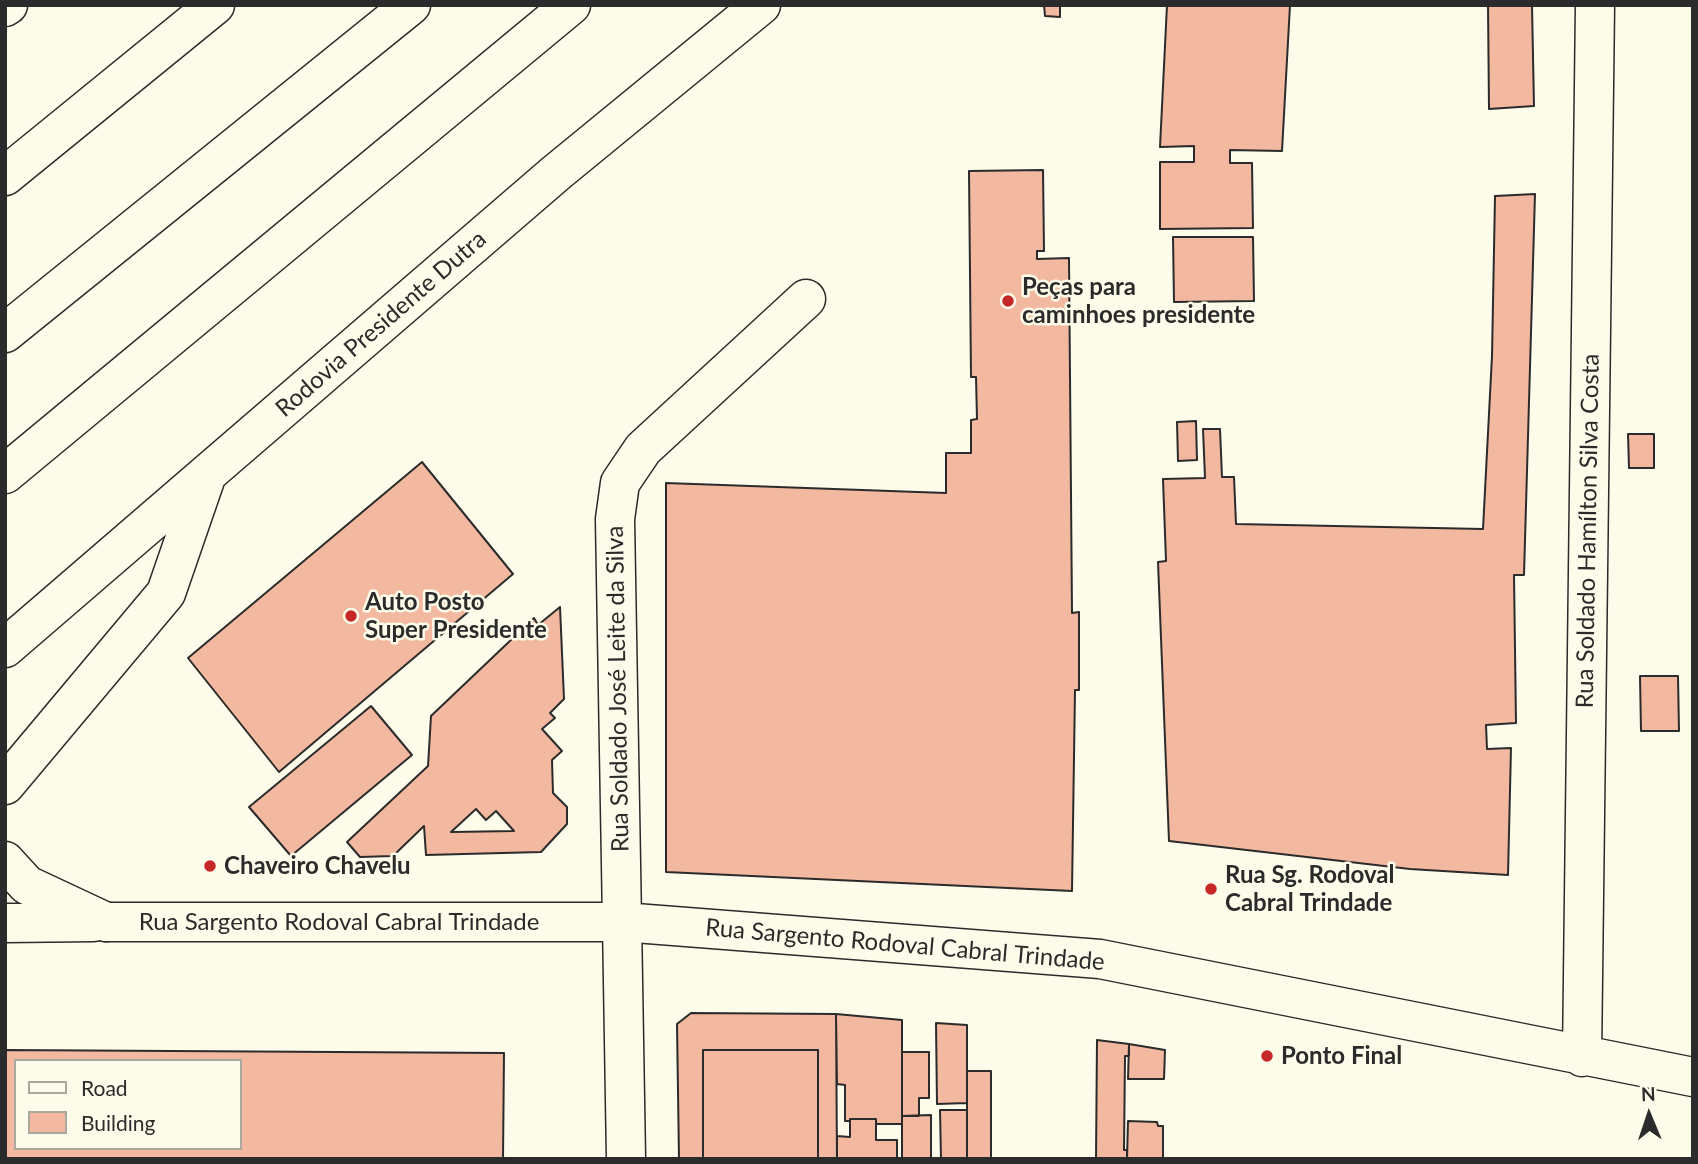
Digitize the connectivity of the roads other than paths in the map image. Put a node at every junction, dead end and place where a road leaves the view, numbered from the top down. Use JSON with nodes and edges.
{"nodes":[{"id":1,"x":215,"y":5,"type":"edge"},
{"id":2,"x":411,"y":5,"type":"edge"},
{"id":3,"x":571,"y":5,"type":"edge"},
{"id":4,"x":761,"y":5,"type":"edge"},
{"id":5,"x":1595,"y":5,"type":"edge"},
{"id":6,"x":5,"y":176,"type":"edge"},
{"id":7,"x":806,"y":299,"type":"dead end"},
{"id":8,"x":5,"y":333,"type":"edge"},
{"id":9,"x":209,"y":471,"type":"junction"},
{"id":10,"x":5,"y":474,"type":"edge"},
{"id":11,"x":5,"y":648,"type":"edge"},
{"id":12,"x":5,"y":785,"type":"edge"},
{"id":13,"x":5,"y":861,"type":"edge"},
{"id":14,"x":106,"y":922,"type":"junction"},
{"id":15,"x":622,"y":922,"type":"junction"},
{"id":16,"x":5,"y":923,"type":"edge"},
{"id":17,"x":1582,"y":1057,"type":"junction"},
{"id":18,"x":1693,"y":1077,"type":"edge"},
{"id":19,"x":626,"y":1159,"type":"edge"}],
"edges":[{"from":1,"to":6,"type":"main road"},
{"from":2,"to":8,"type":"main road"},
{"from":3,"to":10,"type":"main road"},
{"from":4,"to":9,"type":"main road","name":"Rodovia Presidente Dutra"},
{"from":5,"to":17,"type":"main road","name":"Rua Soldado Hamílton Silva Costa"},
{"from":7,"to":15,"type":"main road","name":"Rua Soldado José Leite da Silva"},
{"from":9,"to":11,"type":"main road","name":"Rodovia Presidente Dutra"},
{"from":9,"to":12,"type":"main road"},
{"from":13,"to":14,"type":"main road"},
{"from":14,"to":15,"type":"main road","name":"Rua Sargento Rodoval Cabral Trindade"},
{"from":14,"to":16,"type":"main road","name":"Rua Sargento Rodoval Cabral Trindade"},
{"from":15,"to":17,"type":"main road","name":"Rua Sargento Rodoval Cabral Trindade"},
{"from":15,"to":19,"type":"main road","name":"Rua Soldado José Leite da Silva"},
{"from":17,"to":18,"type":"main road","name":"Rua Sargento Rodoval Cabral Trindade"}]}
